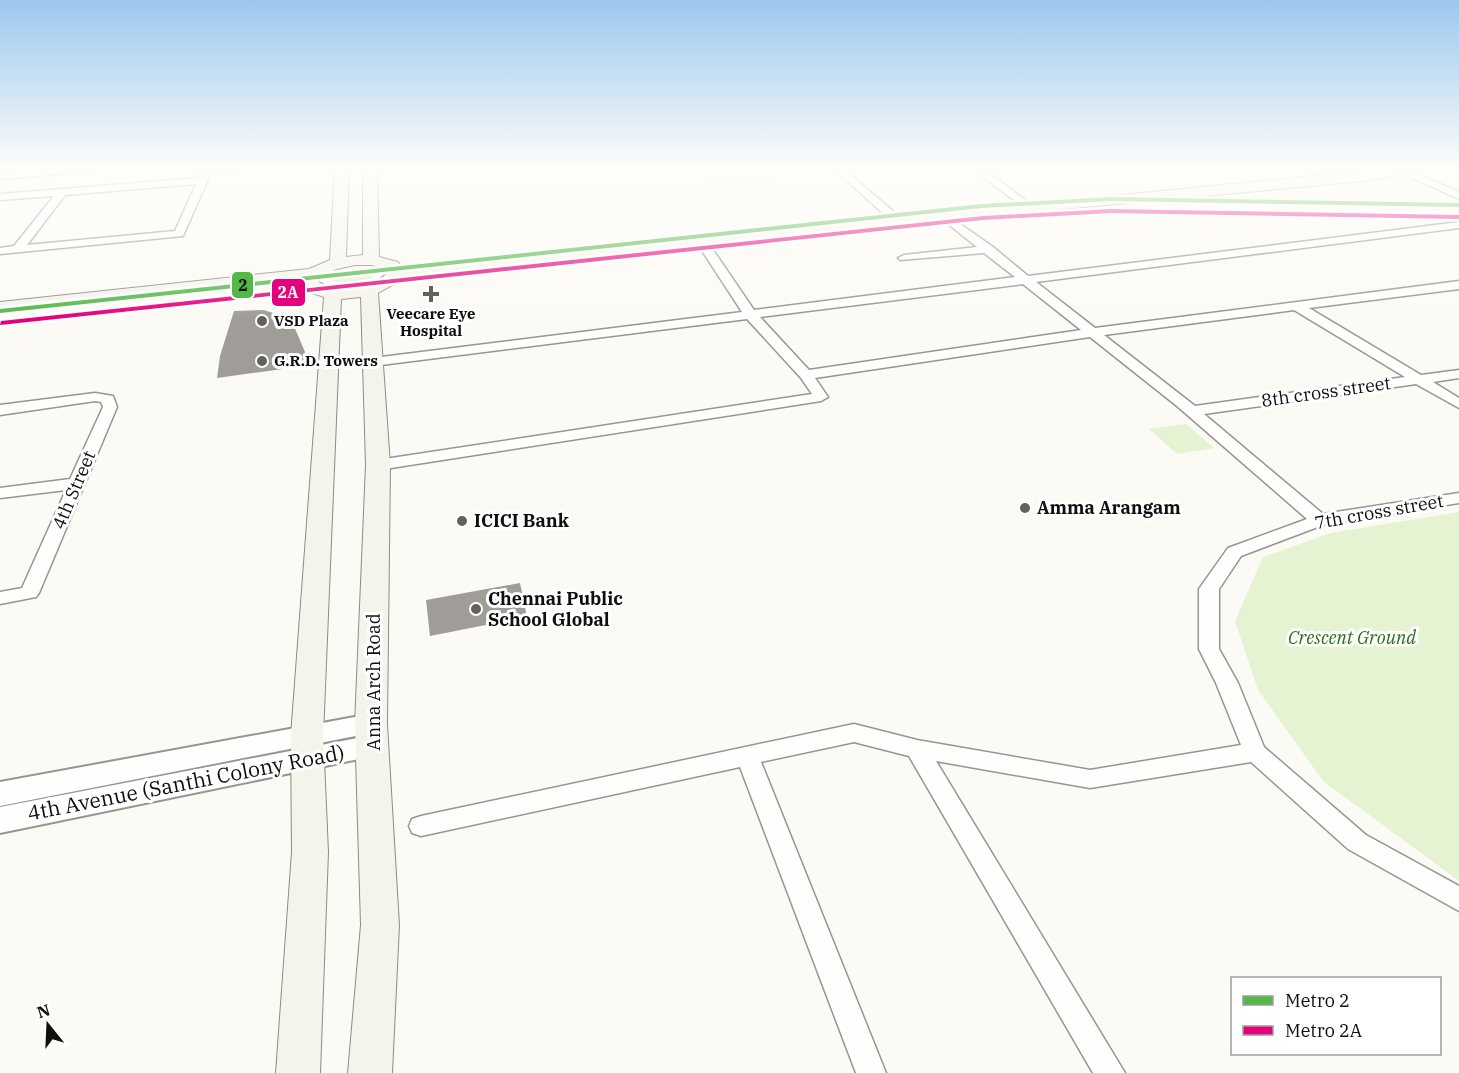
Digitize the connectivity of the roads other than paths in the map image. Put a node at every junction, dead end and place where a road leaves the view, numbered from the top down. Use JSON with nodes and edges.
{"nodes":[{"id":1,"x":42,"y":218,"type":"edge"},
{"id":2,"x":186,"y":218,"type":"edge"},
{"id":3,"x":340,"y":218,"type":"edge"},
{"id":4,"x":377,"y":218,"type":"edge"},
{"id":5,"x":871,"y":218,"type":"edge"},
{"id":6,"x":936,"y":218,"type":"edge"},
{"id":7,"x":947,"y":218,"type":"edge"},
{"id":8,"x":1459,"y":225,"type":"edge"},
{"id":9,"x":703,"y":243,"type":"junction"},
{"id":10,"x":18,"y":249,"type":"junction"},
{"id":11,"x":988,"y":249,"type":"junction"},
{"id":12,"x":0,"y":251,"type":"edge"},
{"id":13,"x":904,"y":258,"type":"dead end"},
{"id":14,"x":338,"y":264,"type":"junction"},
{"id":15,"x":384,"y":267,"type":"junction"},
{"id":16,"x":312,"y":279,"type":"junction"},
{"id":17,"x":1028,"y":279,"type":"junction"},
{"id":18,"x":1459,"y":285,"type":"edge"},
{"id":19,"x":369,"y":294,"type":"junction"},
{"id":20,"x":333,"y":297,"type":"junction"},
{"id":21,"x":1295,"y":305,"type":"junction"},
{"id":22,"x":0,"y":307,"type":"edge"},
{"id":23,"x":751,"y":315,"type":"junction"},
{"id":24,"x":0,"y":319,"type":"edge"},
{"id":25,"x":1094,"y":332,"type":"junction"},
{"id":26,"x":373,"y":363,"type":"junction"},
{"id":27,"x":1459,"y":374,"type":"edge"},
{"id":28,"x":806,"y":375,"type":"junction"},
{"id":29,"x":1419,"y":379,"type":"junction"},
{"id":30,"x":1459,"y":404,"type":"edge"},
{"id":31,"x":0,"y":410,"type":"edge"},
{"id":32,"x":1193,"y":411,"type":"junction"},
{"id":33,"x":378,"y":465,"type":"junction"},
{"id":34,"x":77,"y":483,"type":"junction"},
{"id":35,"x":0,"y":493,"type":"edge"},
{"id":36,"x":1459,"y":498,"type":"edge"},
{"id":37,"x":1319,"y":520,"type":"junction"},
{"id":38,"x":0,"y":598,"type":"edge"},
{"id":39,"x":372,"y":735,"type":"junction"},
{"id":40,"x":307,"y":748,"type":"junction"},
{"id":41,"x":917,"y":749,"type":"junction"},
{"id":42,"x":1255,"y":752,"type":"junction"},
{"id":43,"x":747,"y":755,"type":"junction"},
{"id":44,"x":0,"y":794,"type":"edge"},
{"id":45,"x":0,"y":820,"type":"edge"},
{"id":46,"x":421,"y":826,"type":"dead end"},
{"id":47,"x":1459,"y":899,"type":"edge"},
{"id":48,"x":298,"y":1073,"type":"edge"},
{"id":49,"x":370,"y":1073,"type":"edge"},
{"id":50,"x":871,"y":1073,"type":"edge"},
{"id":51,"x":1110,"y":1073,"type":"edge"}],
"edges":[{"from":1,"to":10,"type":"street"},
{"from":2,"to":10,"type":"street"},
{"from":3,"to":14,"type":"main road"},
{"from":4,"to":15,"type":"main road"},
{"from":5,"to":15,"type":"main road"},
{"from":6,"to":9,"type":"main road"},
{"from":7,"to":11,"type":"street"},
{"from":8,"to":17,"type":"street"},
{"from":9,"to":15,"type":"main road"},
{"from":9,"to":23,"type":"street"},
{"from":10,"to":12,"type":"street"},
{"from":11,"to":13,"type":"street"},
{"from":11,"to":17,"type":"street"},
{"from":14,"to":15,"type":"main road"},
{"from":14,"to":16,"type":"main road"},
{"from":15,"to":19,"type":"main road"},
{"from":16,"to":20,"type":"main road"},
{"from":16,"to":22,"type":"main road"},
{"from":16,"to":24,"type":"main road"},
{"from":17,"to":23,"type":"street"},
{"from":17,"to":25,"type":"street"},
{"from":18,"to":21,"type":"street"},
{"from":19,"to":20,"type":"main road"},
{"from":19,"to":26,"type":"main road","name":"Anna Arch Road"},
{"from":20,"to":40,"type":"main road"},
{"from":21,"to":25,"type":"street"},
{"from":21,"to":29,"type":"street"},
{"from":23,"to":26,"type":"street"},
{"from":23,"to":28,"type":"street"},
{"from":25,"to":28,"type":"street"},
{"from":25,"to":32,"type":"street"},
{"from":26,"to":33,"type":"main road","name":"Anna Arch Road"},
{"from":27,"to":29,"type":"street","name":"8th cross street"},
{"from":28,"to":33,"type":"street"},
{"from":29,"to":30,"type":"street"},
{"from":29,"to":32,"type":"street","name":"8th cross street"},
{"from":31,"to":34,"type":"street","name":"4th Street"},
{"from":32,"to":37,"type":"street"},
{"from":33,"to":39,"type":"main road","name":"Anna Arch Road"},
{"from":34,"to":35,"type":"street"},
{"from":34,"to":38,"type":"street","name":"4th Street"},
{"from":36,"to":37,"type":"street","name":"7th cross street"},
{"from":37,"to":42,"type":"street","name":"7th cross street"},
{"from":39,"to":40,"type":"street","name":"4th Avenue (Santhi Colony Road)"},
{"from":39,"to":49,"type":"main road","name":"Anna Arch Road"},
{"from":40,"to":44,"type":"street","name":"4th Avenue (Santhi Colony Road)"},
{"from":40,"to":45,"type":"street","name":"4th Avenue (Santhi Colony Road)"},
{"from":40,"to":48,"type":"main road"},
{"from":41,"to":42,"type":"street"},
{"from":41,"to":43,"type":"street"},
{"from":41,"to":51,"type":"street"},
{"from":42,"to":47,"type":"street"},
{"from":43,"to":46,"type":"street"},
{"from":43,"to":50,"type":"street"}]}
